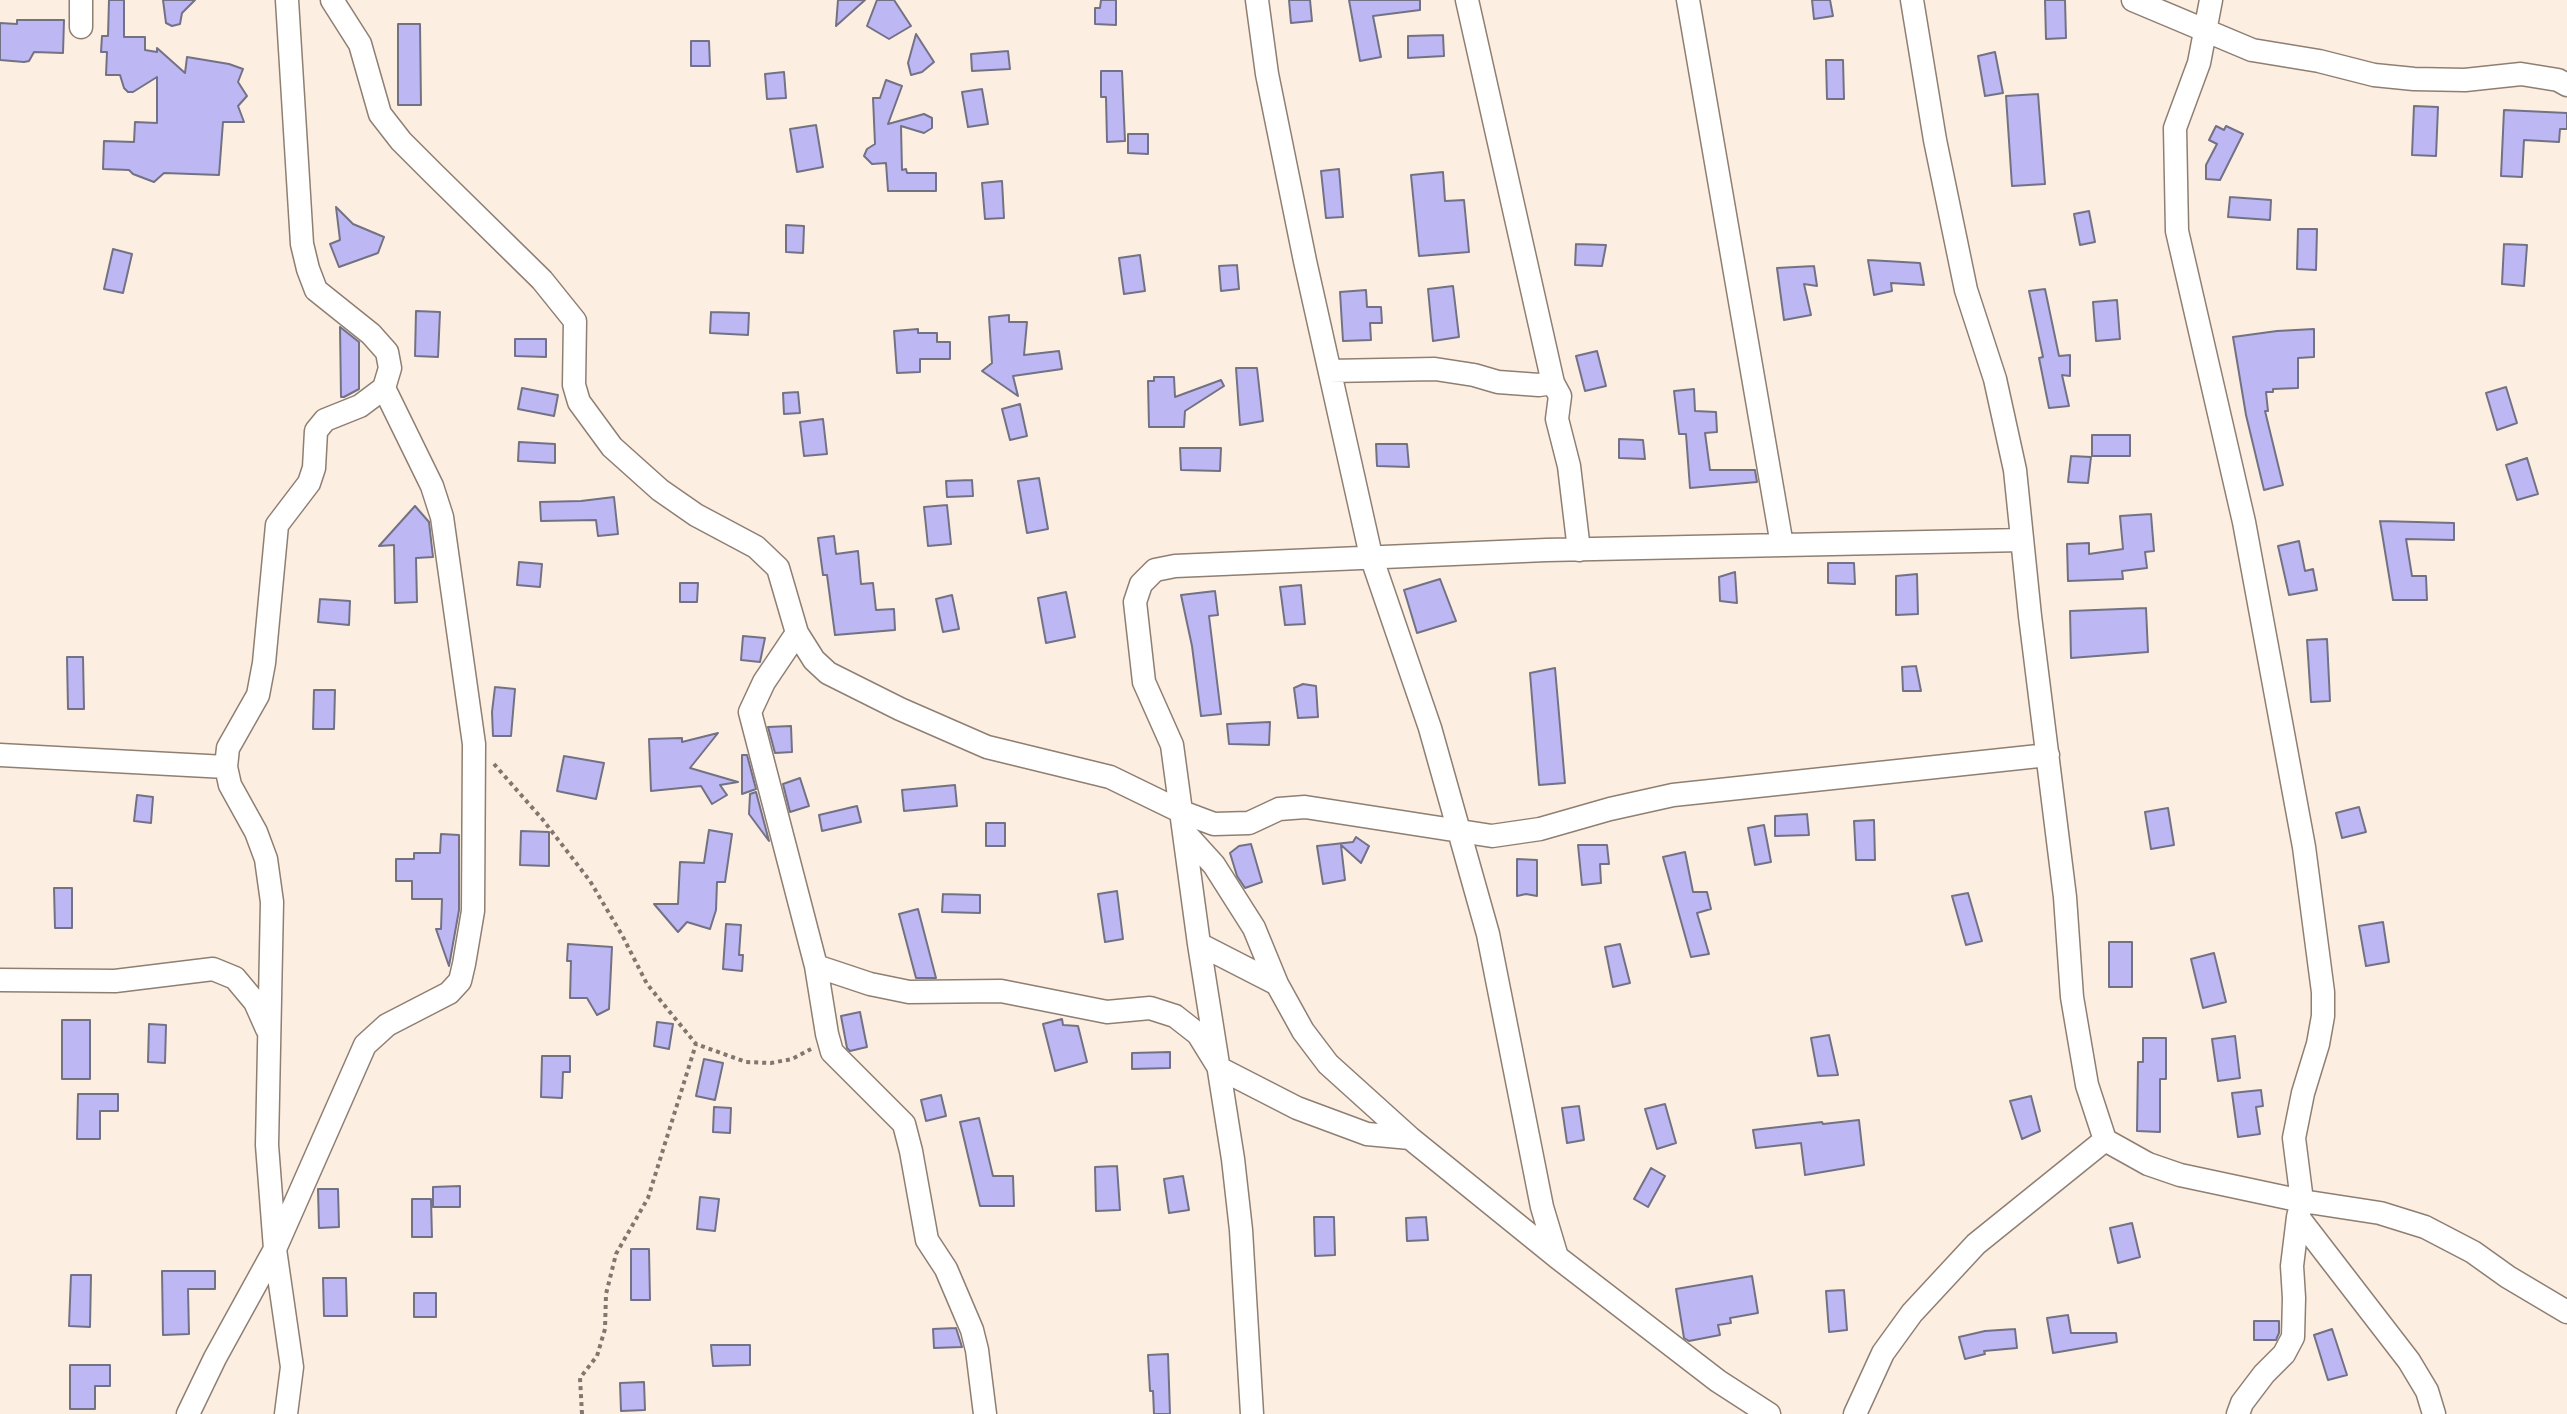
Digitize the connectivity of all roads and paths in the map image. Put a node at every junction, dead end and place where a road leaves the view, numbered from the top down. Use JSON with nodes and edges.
{"nodes":[{"id":1,"x":81,"y":0,"type":"edge"},
{"id":2,"x":287,"y":0,"type":"edge"},
{"id":3,"x":332,"y":0,"type":"edge"},
{"id":4,"x":1257,"y":0,"type":"edge"},
{"id":5,"x":1467,"y":0,"type":"edge"},
{"id":6,"x":1688,"y":0,"type":"edge"},
{"id":7,"x":1912,"y":0,"type":"edge"},
{"id":8,"x":2133,"y":0,"type":"edge"},
{"id":9,"x":2211,"y":0,"type":"edge"},
{"id":10,"x":81,"y":27,"type":"dead end"},
{"id":11,"x":2206,"y":32,"type":"junction"},
{"id":12,"x":2567,"y":85,"type":"edge"},
{"id":13,"x":1330,"y":371,"type":"junction"},
{"id":14,"x":1553,"y":383,"type":"junction"},
{"id":15,"x":384,"y":388,"type":"junction"},
{"id":16,"x":2022,"y":540,"type":"junction"},
{"id":17,"x":1782,"y":545,"type":"junction"},
{"id":18,"x":1579,"y":550,"type":"junction"},
{"id":19,"x":1371,"y":556,"type":"junction"},
{"id":20,"x":797,"y":633,"type":"junction"},
{"id":21,"x":474,"y":744,"type":"junction"},
{"id":22,"x":0,"y":755,"type":"edge"},
{"id":23,"x":2048,"y":755,"type":"junction"},
{"id":24,"x":226,"y":767,"type":"junction"},
{"id":25,"x":1183,"y":822,"type":"junction"},
{"id":26,"x":1461,"y":833,"type":"junction"},
{"id":27,"x":1199,"y":944,"type":"junction"},
{"id":28,"x":816,"y":966,"type":"junction"},
{"id":29,"x":0,"y":980,"type":"edge"},
{"id":30,"x":1277,"y":984,"type":"junction"},
{"id":31,"x":270,"y":1034,"type":"junction"},
{"id":32,"x":827,"y":1034,"type":"junction"},
{"id":33,"x":696,"y":1044,"type":"junction"},
{"id":34,"x":1219,"y":1068,"type":"junction"},
{"id":35,"x":1410,"y":1138,"type":"junction"},
{"id":36,"x":2105,"y":1140,"type":"junction"},
{"id":37,"x":2300,"y":1209,"type":"junction"},
{"id":38,"x":275,"y":1249,"type":"junction"},
{"id":39,"x":1557,"y":1257,"type":"junction"},
{"id":40,"x":2567,"y":1312,"type":"edge"},
{"id":41,"x":188,"y":1414,"type":"edge"},
{"id":42,"x":286,"y":1414,"type":"edge"},
{"id":43,"x":582,"y":1414,"type":"edge"},
{"id":44,"x":985,"y":1414,"type":"edge"},
{"id":45,"x":1252,"y":1414,"type":"edge"},
{"id":46,"x":1769,"y":1414,"type":"edge"},
{"id":47,"x":1855,"y":1414,"type":"edge"},
{"id":48,"x":2238,"y":1414,"type":"edge"},
{"id":49,"x":2434,"y":1414,"type":"edge"}],
"edges":[{"from":1,"to":10,"type":"street"},
{"from":2,"to":15,"type":"street"},
{"from":3,"to":20,"type":"street"},
{"from":4,"to":13,"type":"street"},
{"from":5,"to":14,"type":"street"},
{"from":6,"to":17,"type":"street"},
{"from":7,"to":16,"type":"street"},
{"from":8,"to":11,"type":"street"},
{"from":9,"to":11,"type":"street"},
{"from":11,"to":12,"type":"street"},
{"from":11,"to":37,"type":"street"},
{"from":13,"to":14,"type":"street"},
{"from":13,"to":19,"type":"street"},
{"from":14,"to":18,"type":"street"},
{"from":15,"to":21,"type":"street"},
{"from":15,"to":24,"type":"street"},
{"from":16,"to":17,"type":"street"},
{"from":16,"to":23,"type":"street"},
{"from":17,"to":18,"type":"street"},
{"from":18,"to":19,"type":"street"},
{"from":19,"to":25,"type":"street"},
{"from":19,"to":26,"type":"street"},
{"from":20,"to":25,"type":"street"},
{"from":20,"to":28,"type":"street"},
{"from":21,"to":33,"type":"path"},
{"from":21,"to":38,"type":"street"},
{"from":22,"to":24,"type":"street"},
{"from":23,"to":26,"type":"street"},
{"from":23,"to":36,"type":"street"},
{"from":24,"to":31,"type":"street"},
{"from":25,"to":26,"type":"street"},
{"from":25,"to":27,"type":"street"},
{"from":25,"to":30,"type":"street"},
{"from":26,"to":39,"type":"street"},
{"from":27,"to":30,"type":"street"},
{"from":27,"to":34,"type":"street"},
{"from":28,"to":32,"type":"street"},
{"from":28,"to":34,"type":"street"},
{"from":29,"to":31,"type":"street"},
{"from":30,"to":35,"type":"street"},
{"from":31,"to":38,"type":"street"},
{"from":32,"to":33,"type":"path"},
{"from":32,"to":44,"type":"street"},
{"from":33,"to":43,"type":"path"},
{"from":34,"to":35,"type":"street"},
{"from":34,"to":45,"type":"street"},
{"from":35,"to":39,"type":"street"},
{"from":36,"to":37,"type":"street"},
{"from":36,"to":47,"type":"street"},
{"from":37,"to":40,"type":"street"},
{"from":37,"to":48,"type":"street"},
{"from":37,"to":49,"type":"street"},
{"from":38,"to":41,"type":"street"},
{"from":38,"to":42,"type":"street"},
{"from":39,"to":46,"type":"street"}]}
